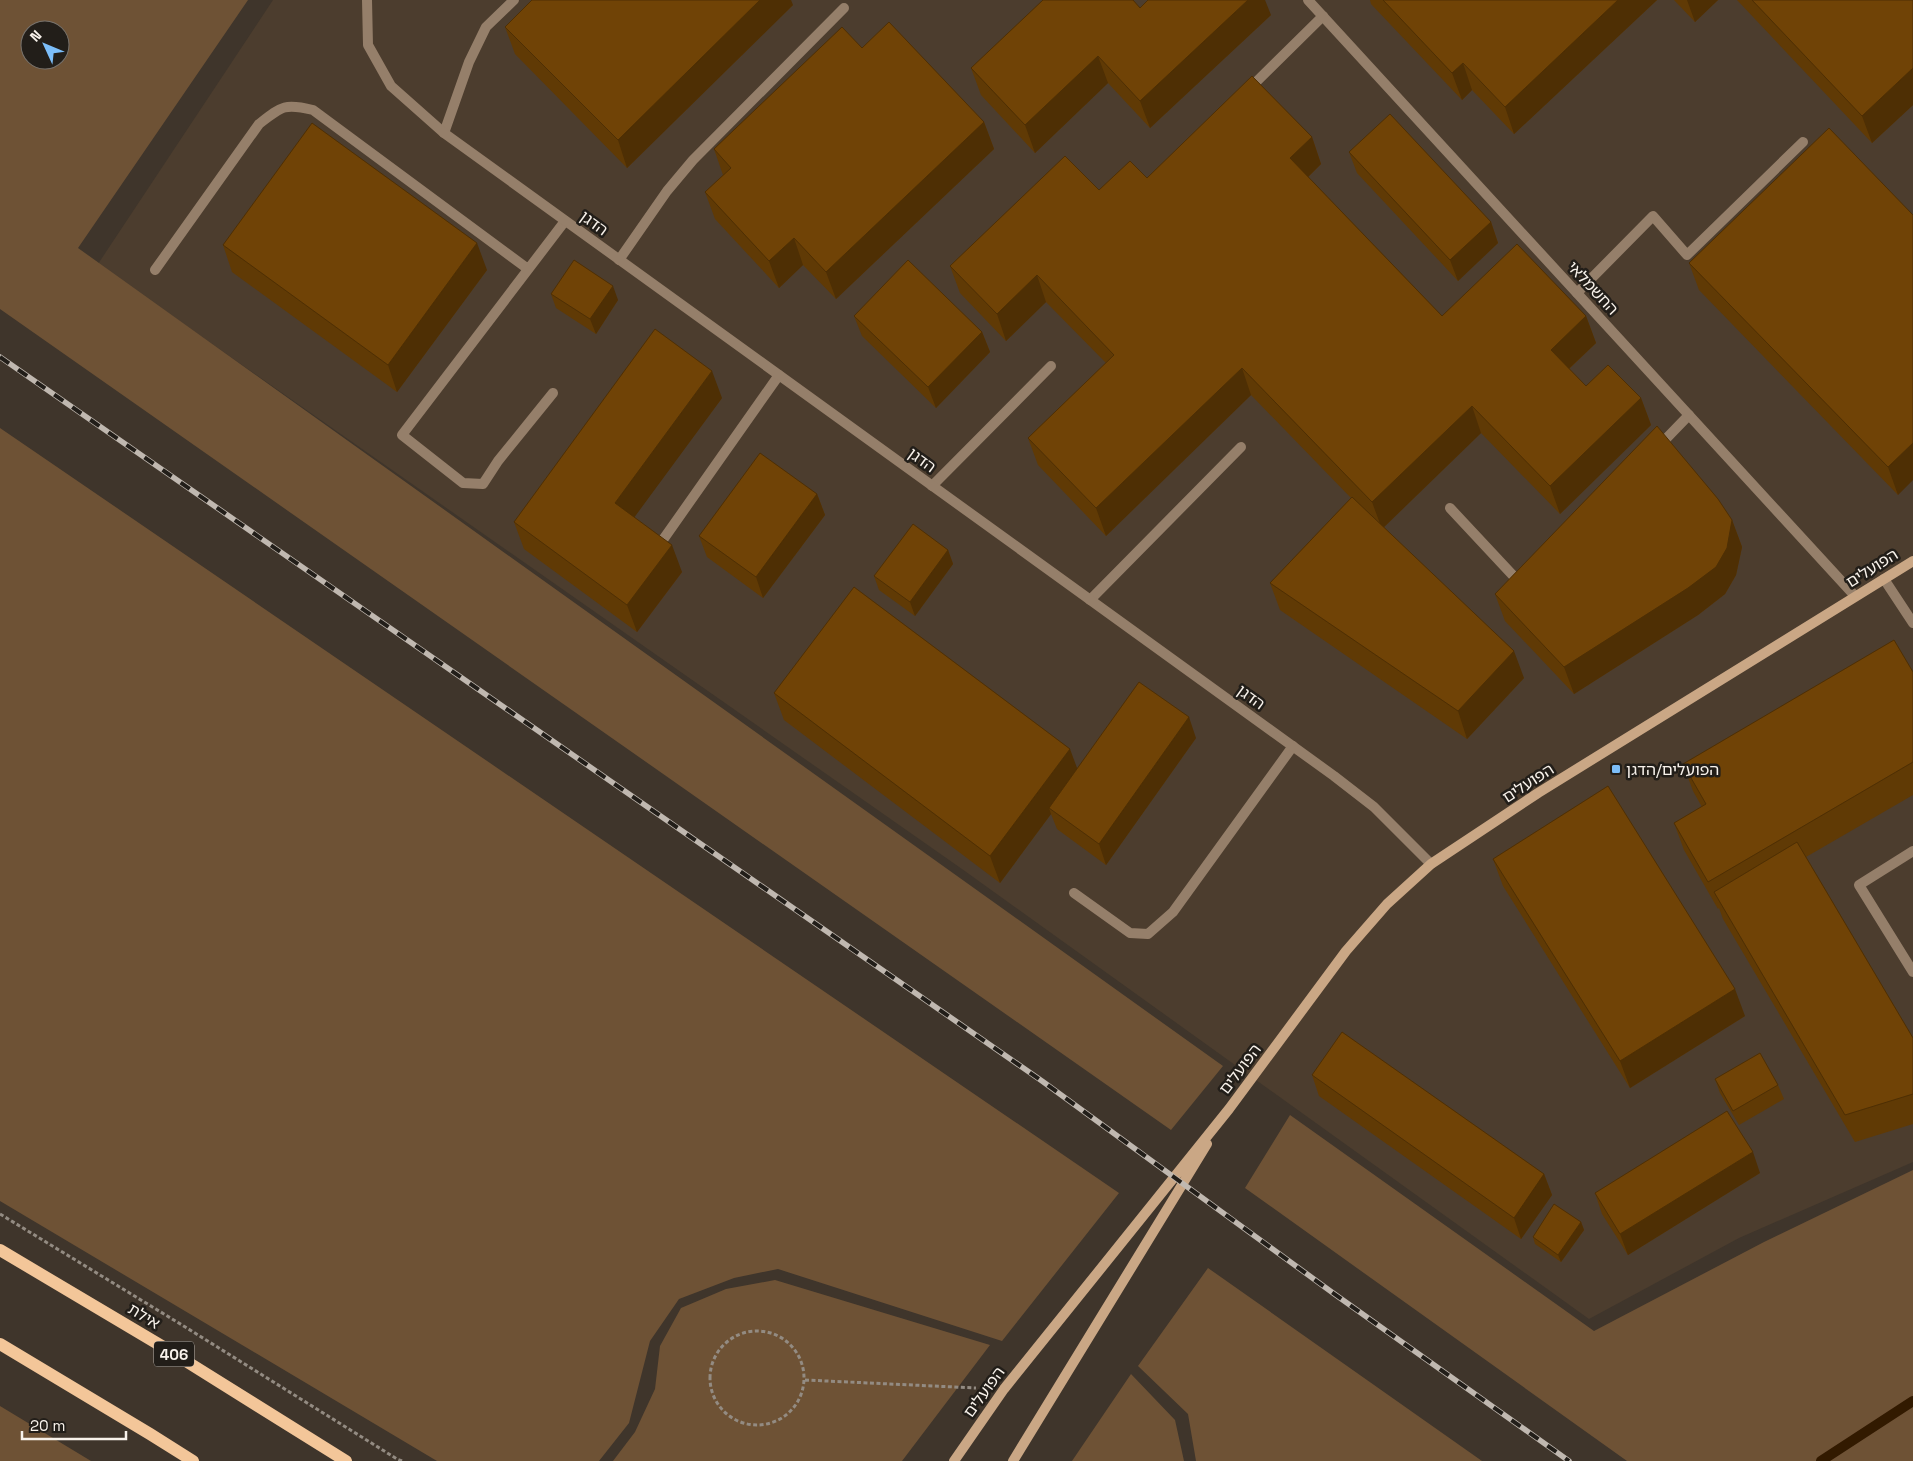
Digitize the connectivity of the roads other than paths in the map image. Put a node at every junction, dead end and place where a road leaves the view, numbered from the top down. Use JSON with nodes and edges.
{"nodes":[{"id":1,"x":367,"y":0,"type":"edge"},
{"id":2,"x":514,"y":0,"type":"edge"},
{"id":3,"x":1308,"y":0,"type":"edge"},
{"id":4,"x":844,"y":8,"type":"dead end"},
{"id":5,"x":1323,"y":16,"type":"junction"},
{"id":6,"x":1241,"y":98,"type":"edge"},
{"id":7,"x":444,"y":133,"type":"junction"},
{"id":8,"x":1803,"y":142,"type":"dead end"},
{"id":9,"x":565,"y":220,"type":"junction"},
{"id":10,"x":620,"y":260,"type":"junction"},
{"id":11,"x":528,"y":269,"type":"junction"},
{"id":12,"x":155,"y":270,"type":"dead end"},
{"id":13,"x":1577,"y":293,"type":"junction"},
{"id":14,"x":1051,"y":366,"type":"dead end"},
{"id":15,"x":779,"y":375,"type":"junction"},
{"id":16,"x":552,"y":393,"type":"dead end"},
{"id":17,"x":1689,"y":415,"type":"junction"},
{"id":18,"x":1241,"y":447,"type":"dead end"},
{"id":19,"x":1654,"y":450,"type":"edge"},
{"id":20,"x":932,"y":486,"type":"junction"},
{"id":21,"x":1450,"y":508,"type":"dead end"},
{"id":22,"x":660,"y":544,"type":"edge"},
{"id":23,"x":1913,"y":560,"type":"edge"},
{"id":24,"x":1527,"y":576,"type":"edge"},
{"id":25,"x":1884,"y":578,"type":"junction"},
{"id":26,"x":1856,"y":596,"type":"junction"},
{"id":27,"x":1090,"y":600,"type":"junction"},
{"id":28,"x":1913,"y":623,"type":"edge"},
{"id":29,"x":1293,"y":746,"type":"junction"},
{"id":30,"x":1913,"y":851,"type":"edge"},
{"id":31,"x":1431,"y":864,"type":"junction"},
{"id":32,"x":1074,"y":893,"type":"dead end"},
{"id":33,"x":1913,"y":972,"type":"edge"},
{"id":34,"x":1229,"y":1109,"type":"junction"},
{"id":35,"x":0,"y":1250,"type":"edge"},
{"id":36,"x":0,"y":1344,"type":"edge"},
{"id":37,"x":193,"y":1461,"type":"edge"},
{"id":38,"x":346,"y":1461,"type":"edge"},
{"id":39,"x":954,"y":1461,"type":"edge"},
{"id":40,"x":1013,"y":1461,"type":"edge"}],
"edges":[{"from":1,"to":7,"type":"street","name":"הדגן"},
{"from":2,"to":7,"type":"street"},
{"from":3,"to":5,"type":"street","name":"החשמלאי"},
{"from":4,"to":10,"type":"street"},
{"from":5,"to":6,"type":"street"},
{"from":5,"to":13,"type":"street","name":"החשמלאי"},
{"from":7,"to":9,"type":"street","name":"הדגן"},
{"from":8,"to":13,"type":"street"},
{"from":9,"to":10,"type":"street","name":"הדגן"},
{"from":9,"to":11,"type":"street"},
{"from":10,"to":15,"type":"street","name":"הדגן"},
{"from":11,"to":12,"type":"street"},
{"from":11,"to":16,"type":"street"},
{"from":13,"to":17,"type":"street","name":"החשמלאי"},
{"from":14,"to":20,"type":"street"},
{"from":15,"to":20,"type":"street","name":"הדגן"},
{"from":15,"to":22,"type":"street"},
{"from":17,"to":19,"type":"street"},
{"from":17,"to":26,"type":"street","name":"החשמלאי"},
{"from":18,"to":27,"type":"street"},
{"from":20,"to":27,"type":"street","name":"הדגן"},
{"from":21,"to":24,"type":"street"},
{"from":23,"to":25,"type":"street","name":"הפועלים"},
{"from":25,"to":26,"type":"street","name":"הפועלים"},
{"from":25,"to":28,"type":"street"},
{"from":26,"to":31,"type":"street","name":"הפועלים"},
{"from":27,"to":29,"type":"street","name":"הדגן"},
{"from":29,"to":31,"type":"street","name":"הדגן"},
{"from":29,"to":32,"type":"street"},
{"from":30,"to":33,"type":"street"},
{"from":31,"to":34,"type":"street","name":"הפועלים"},
{"from":34,"to":39,"type":"street","name":"הפועלים"},
{"from":34,"to":40,"type":"street","name":"הפועלים"},
{"from":35,"to":38,"type":"main road","name":"אילת","number":"406"},
{"from":36,"to":37,"type":"main road"}]}
